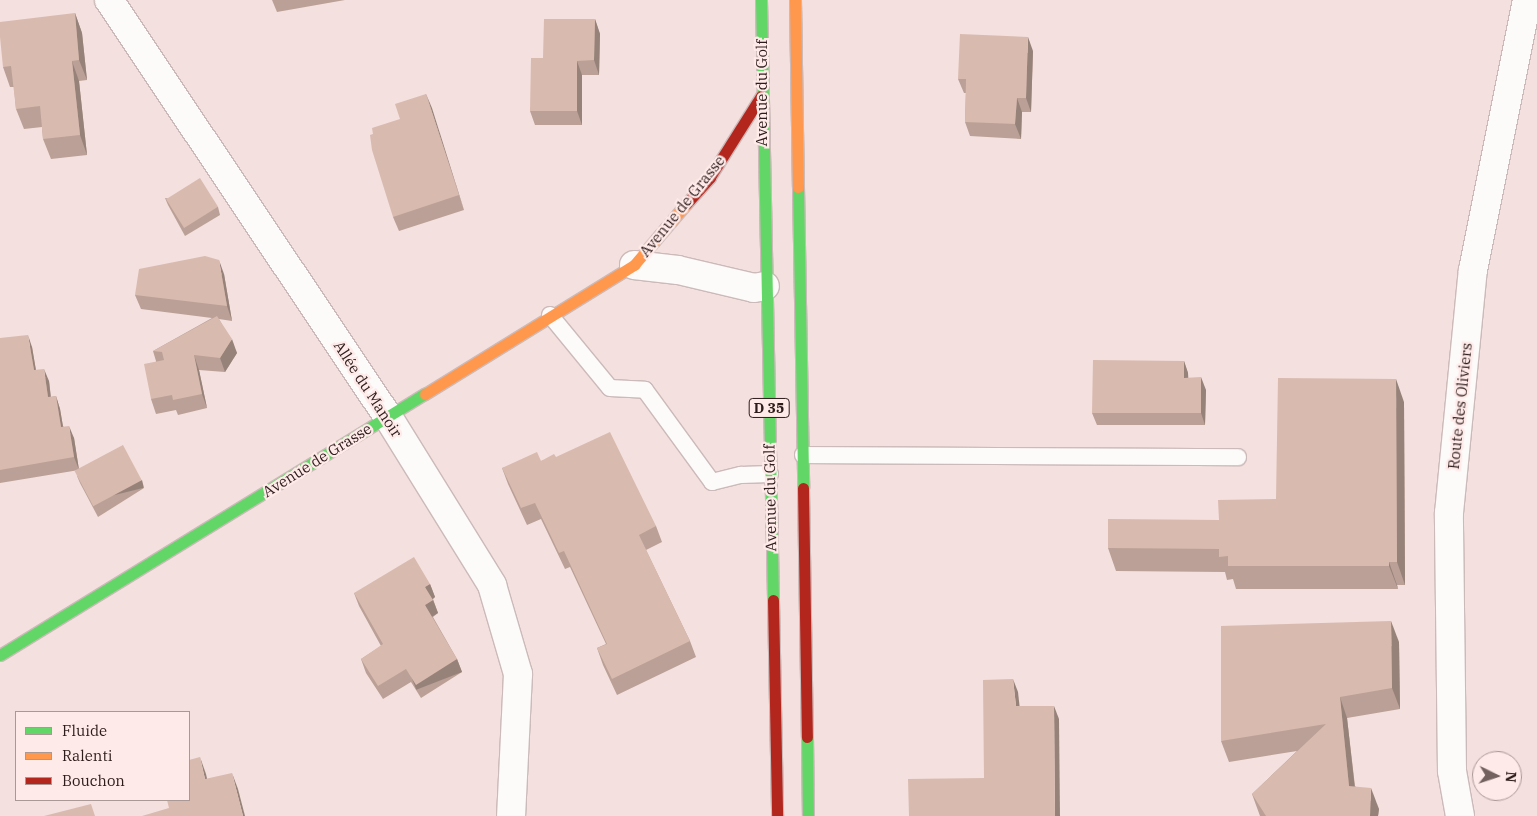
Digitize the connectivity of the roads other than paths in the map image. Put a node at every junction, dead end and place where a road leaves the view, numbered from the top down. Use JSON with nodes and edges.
{"nodes":[{"id":1,"x":110,"y":0,"type":"edge"},
{"id":2,"x":762,"y":0,"type":"edge"},
{"id":3,"x":796,"y":0,"type":"edge"},
{"id":4,"x":1527,"y":0,"type":"edge"},
{"id":5,"x":761,"y":96,"type":"junction"},
{"id":6,"x":798,"y":203,"type":"junction"},
{"id":7,"x":786,"y":235,"type":"dead end"},
{"id":8,"x":778,"y":257,"type":"dead end"},
{"id":9,"x":634,"y":265,"type":"junction"},
{"id":10,"x":765,"y":286,"type":"junction"},
{"id":11,"x":550,"y":316,"type":"junction"},
{"id":12,"x":388,"y":417,"type":"junction"},
{"id":13,"x":803,"y":455,"type":"junction"},
{"id":14,"x":1238,"y":456,"type":"dead end"},
{"id":15,"x":770,"y":474,"type":"junction"},
{"id":16,"x":0,"y":655,"type":"edge"},
{"id":17,"x":511,"y":816,"type":"edge"},
{"id":18,"x":777,"y":816,"type":"edge"},
{"id":19,"x":808,"y":816,"type":"edge"},
{"id":20,"x":1460,"y":816,"type":"edge"}],
"edges":[{"from":1,"to":12,"type":"street","name":"Allée du Manoir"},
{"from":2,"to":5,"type":"main road","name":"Avenue du Golf","number":"D 35"},
{"from":3,"to":6,"type":"main road","number":"D 35"},
{"from":4,"to":20,"type":"street","name":"Route des Oliviers"},
{"from":5,"to":9,"type":"main road","name":"Avenue de Grasse"},
{"from":5,"to":10,"type":"main road","name":"Avenue du Golf","number":"D 35"},
{"from":6,"to":7,"type":"main road"},
{"from":6,"to":13,"type":"main road","number":"D 35"},
{"from":8,"to":10,"type":"main road"},
{"from":9,"to":10,"type":"street","name":"Avenue de Grasse"},
{"from":9,"to":11,"type":"main road","name":"Avenue de Grasse"},
{"from":10,"to":15,"type":"main road","name":"Avenue du Golf","number":"D 35"},
{"from":11,"to":12,"type":"main road","name":"Avenue de Grasse"},
{"from":11,"to":15,"type":"lane"},
{"from":12,"to":16,"type":"main road","name":"Avenue de Grasse"},
{"from":12,"to":17,"type":"street","name":"Allée du Manoir"},
{"from":13,"to":14,"type":"lane"},
{"from":13,"to":19,"type":"main road","number":"D 35"},
{"from":15,"to":18,"type":"main road","name":"Avenue du Golf","number":"D 35"}]}
